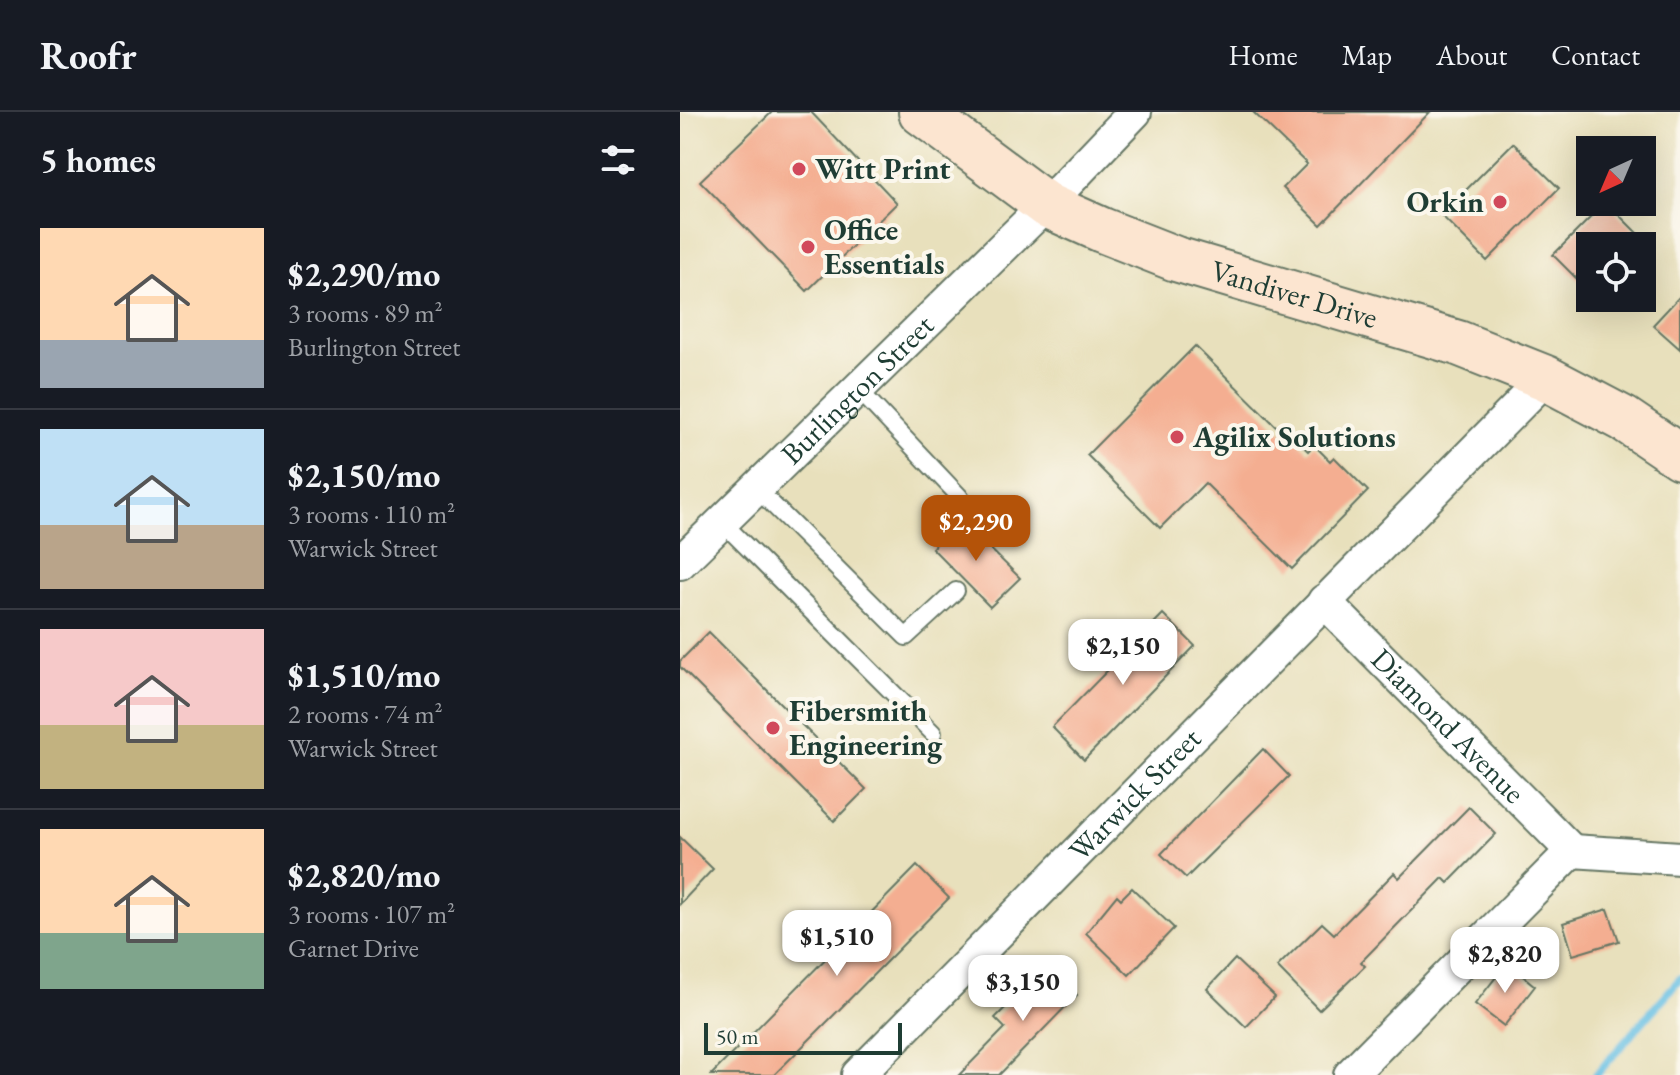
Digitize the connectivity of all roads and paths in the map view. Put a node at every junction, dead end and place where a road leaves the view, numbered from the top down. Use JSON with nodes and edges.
{"nodes":[{"id":1,"x":921,"y":112,"type":"edge"},
{"id":2,"x":1135,"y":112,"type":"edge"},
{"id":3,"x":1046,"y":205,"type":"junction"},
{"id":4,"x":1546,"y":378,"type":"junction"},
{"id":5,"x":858,"y":389,"type":"junction"},
{"id":6,"x":1680,"y":457,"type":"edge"},
{"id":7,"x":756,"y":488,"type":"junction"},
{"id":8,"x":960,"y":497,"type":"dead end"},
{"id":9,"x":722,"y":522,"type":"junction"},
{"id":10,"x":680,"y":563,"type":"edge"},
{"id":11,"x":956,"y":591,"type":"dead end"},
{"id":12,"x":1324,"y":601,"type":"junction"},
{"id":13,"x":933,"y":733,"type":"dead end"},
{"id":14,"x":1572,"y":851,"type":"junction"},
{"id":15,"x":1680,"y":858,"type":"edge"},
{"id":16,"x":858,"y":1075,"type":"edge"},
{"id":17,"x":1350,"y":1075,"type":"edge"}],
"edges":[{"from":1,"to":3,"type":"main road","name":"Vandiver Drive"},
{"from":2,"to":3,"type":"street","name":"Burlington Street"},
{"from":3,"to":4,"type":"main road","name":"Vandiver Drive"},
{"from":3,"to":5,"type":"street","name":"Burlington Street"},
{"from":4,"to":6,"type":"main road","name":"Vandiver Drive"},
{"from":4,"to":12,"type":"street","name":"Warwick Street"},
{"from":5,"to":7,"type":"street","name":"Burlington Street"},
{"from":5,"to":8,"type":"lane"},
{"from":7,"to":9,"type":"street","name":"Burlington Street"},
{"from":7,"to":11,"type":"lane"},
{"from":9,"to":10,"type":"street","name":"Burlington Street"},
{"from":9,"to":13,"type":"lane"},
{"from":12,"to":14,"type":"street","name":"Diamond Avenue"},
{"from":12,"to":16,"type":"street","name":"Warwick Street"},
{"from":14,"to":15,"type":"street"},
{"from":14,"to":17,"type":"street"}]}
